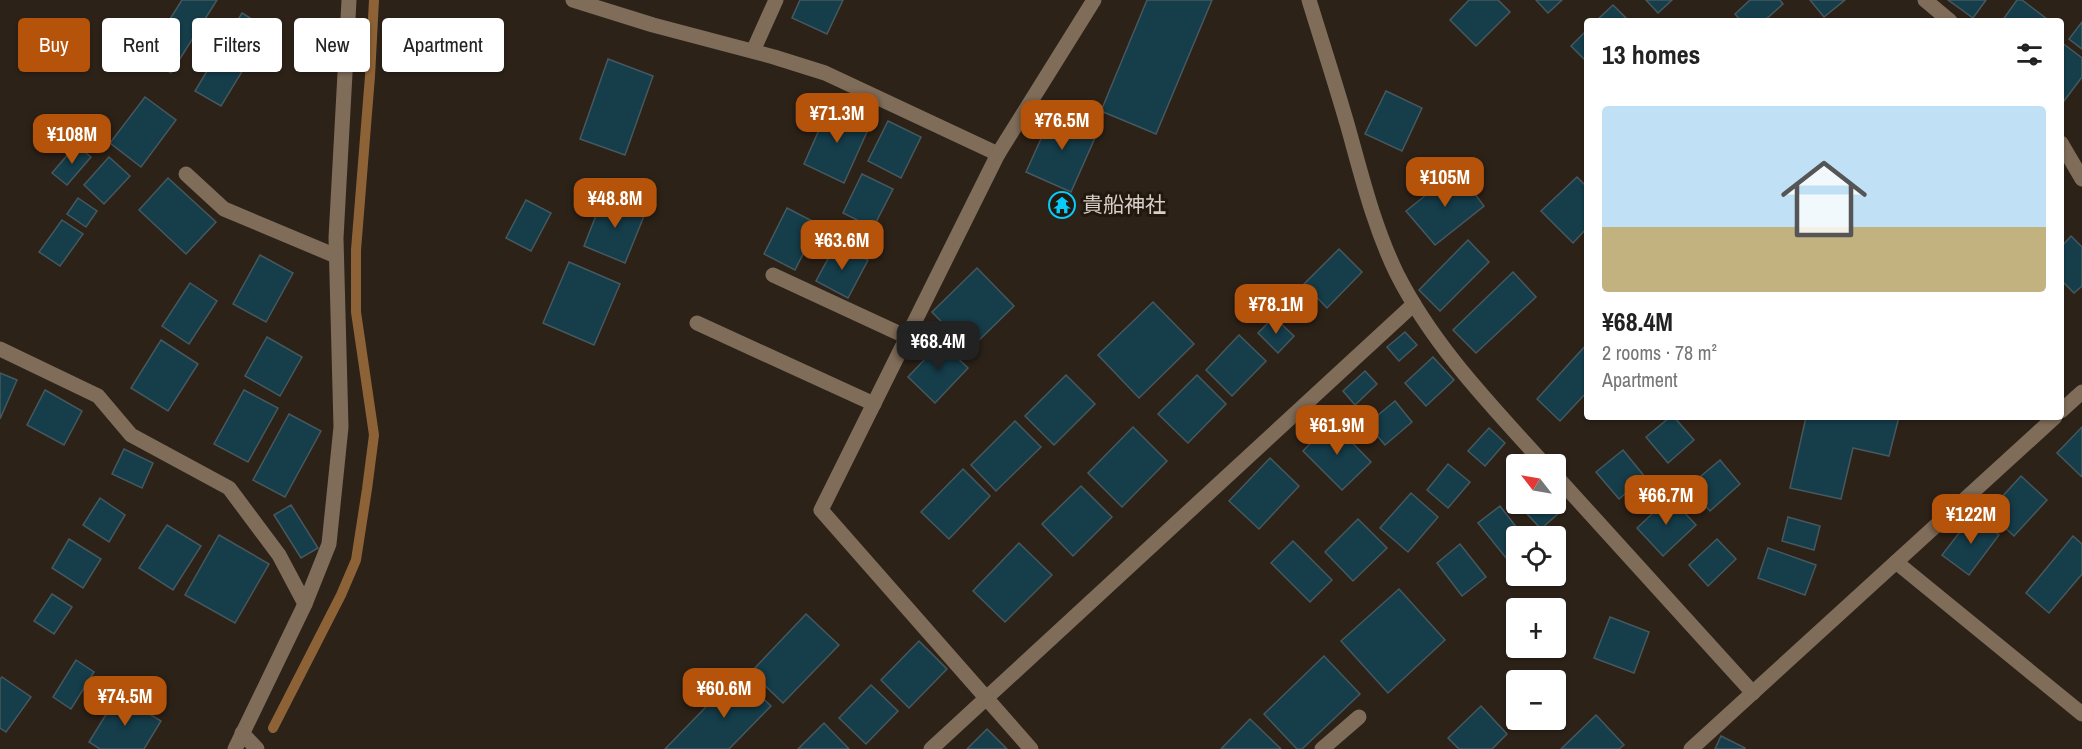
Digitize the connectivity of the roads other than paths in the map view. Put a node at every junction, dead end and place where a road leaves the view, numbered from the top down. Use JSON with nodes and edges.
{"nodes":[{"id":1,"x":349,"y":0,"type":"edge"},
{"id":2,"x":573,"y":0,"type":"edge"},
{"id":3,"x":777,"y":0,"type":"edge"},
{"id":4,"x":1094,"y":0,"type":"edge"},
{"id":5,"x":1309,"y":0,"type":"edge"},
{"id":6,"x":1925,"y":0,"type":"edge"},
{"id":7,"x":1946,"y":18,"type":"edge"},
{"id":8,"x":753,"y":51,"type":"junction"},
{"id":9,"x":2064,"y":149,"type":"edge"},
{"id":10,"x":998,"y":154,"type":"junction"},
{"id":11,"x":186,"y":174,"type":"dead end"},
{"id":12,"x":2082,"y":179,"type":"edge"},
{"id":13,"x":336,"y":256,"type":"junction"},
{"id":14,"x":773,"y":275,"type":"dead end"},
{"id":15,"x":1414,"y":303,"type":"junction"},
{"id":16,"x":696,"y":323,"type":"dead end"},
{"id":17,"x":907,"y":337,"type":"junction"},
{"id":18,"x":0,"y":349,"type":"edge"},
{"id":19,"x":2082,"y":392,"type":"edge"},
{"id":20,"x":874,"y":404,"type":"junction"},
{"id":21,"x":2064,"y":408,"type":"edge"},
{"id":22,"x":2052,"y":420,"type":"edge"},
{"id":23,"x":1535,"y":454,"type":"edge"},
{"id":24,"x":1566,"y":487,"type":"edge"},
{"id":25,"x":1896,"y":562,"type":"junction"},
{"id":26,"x":305,"y":604,"type":"junction"},
{"id":27,"x":1753,"y":693,"type":"junction"},
{"id":28,"x":986,"y":697,"type":"junction"},
{"id":29,"x":2082,"y":714,"type":"edge"},
{"id":30,"x":1359,"y":717,"type":"dead end"},
{"id":31,"x":242,"y":733,"type":"junction"},
{"id":32,"x":235,"y":749,"type":"edge"},
{"id":33,"x":257,"y":749,"type":"edge"},
{"id":34,"x":931,"y":749,"type":"edge"},
{"id":35,"x":1031,"y":749,"type":"edge"},
{"id":36,"x":1322,"y":749,"type":"edge"},
{"id":37,"x":1691,"y":749,"type":"edge"}],
"edges":[{"from":1,"to":13,"type":"street"},
{"from":2,"to":8,"type":"street"},
{"from":3,"to":8,"type":"street"},
{"from":4,"to":10,"type":"street"},
{"from":5,"to":15,"type":"street"},
{"from":6,"to":7,"type":"street"},
{"from":8,"to":10,"type":"street"},
{"from":9,"to":12,"type":"street"},
{"from":10,"to":17,"type":"street"},
{"from":11,"to":13,"type":"street"},
{"from":13,"to":26,"type":"street"},
{"from":14,"to":17,"type":"street"},
{"from":15,"to":23,"type":"street"},
{"from":15,"to":28,"type":"street"},
{"from":16,"to":20,"type":"street"},
{"from":17,"to":20,"type":"street"},
{"from":18,"to":26,"type":"street"},
{"from":19,"to":21,"type":"street"},
{"from":20,"to":28,"type":"street"},
{"from":22,"to":25,"type":"street"},
{"from":24,"to":27,"type":"street"},
{"from":25,"to":27,"type":"street"},
{"from":25,"to":29,"type":"street"},
{"from":26,"to":31,"type":"street"},
{"from":27,"to":37,"type":"street"},
{"from":28,"to":34,"type":"street"},
{"from":28,"to":35,"type":"street"},
{"from":30,"to":36,"type":"street"},
{"from":31,"to":32,"type":"street"},
{"from":31,"to":33,"type":"street"}]}
